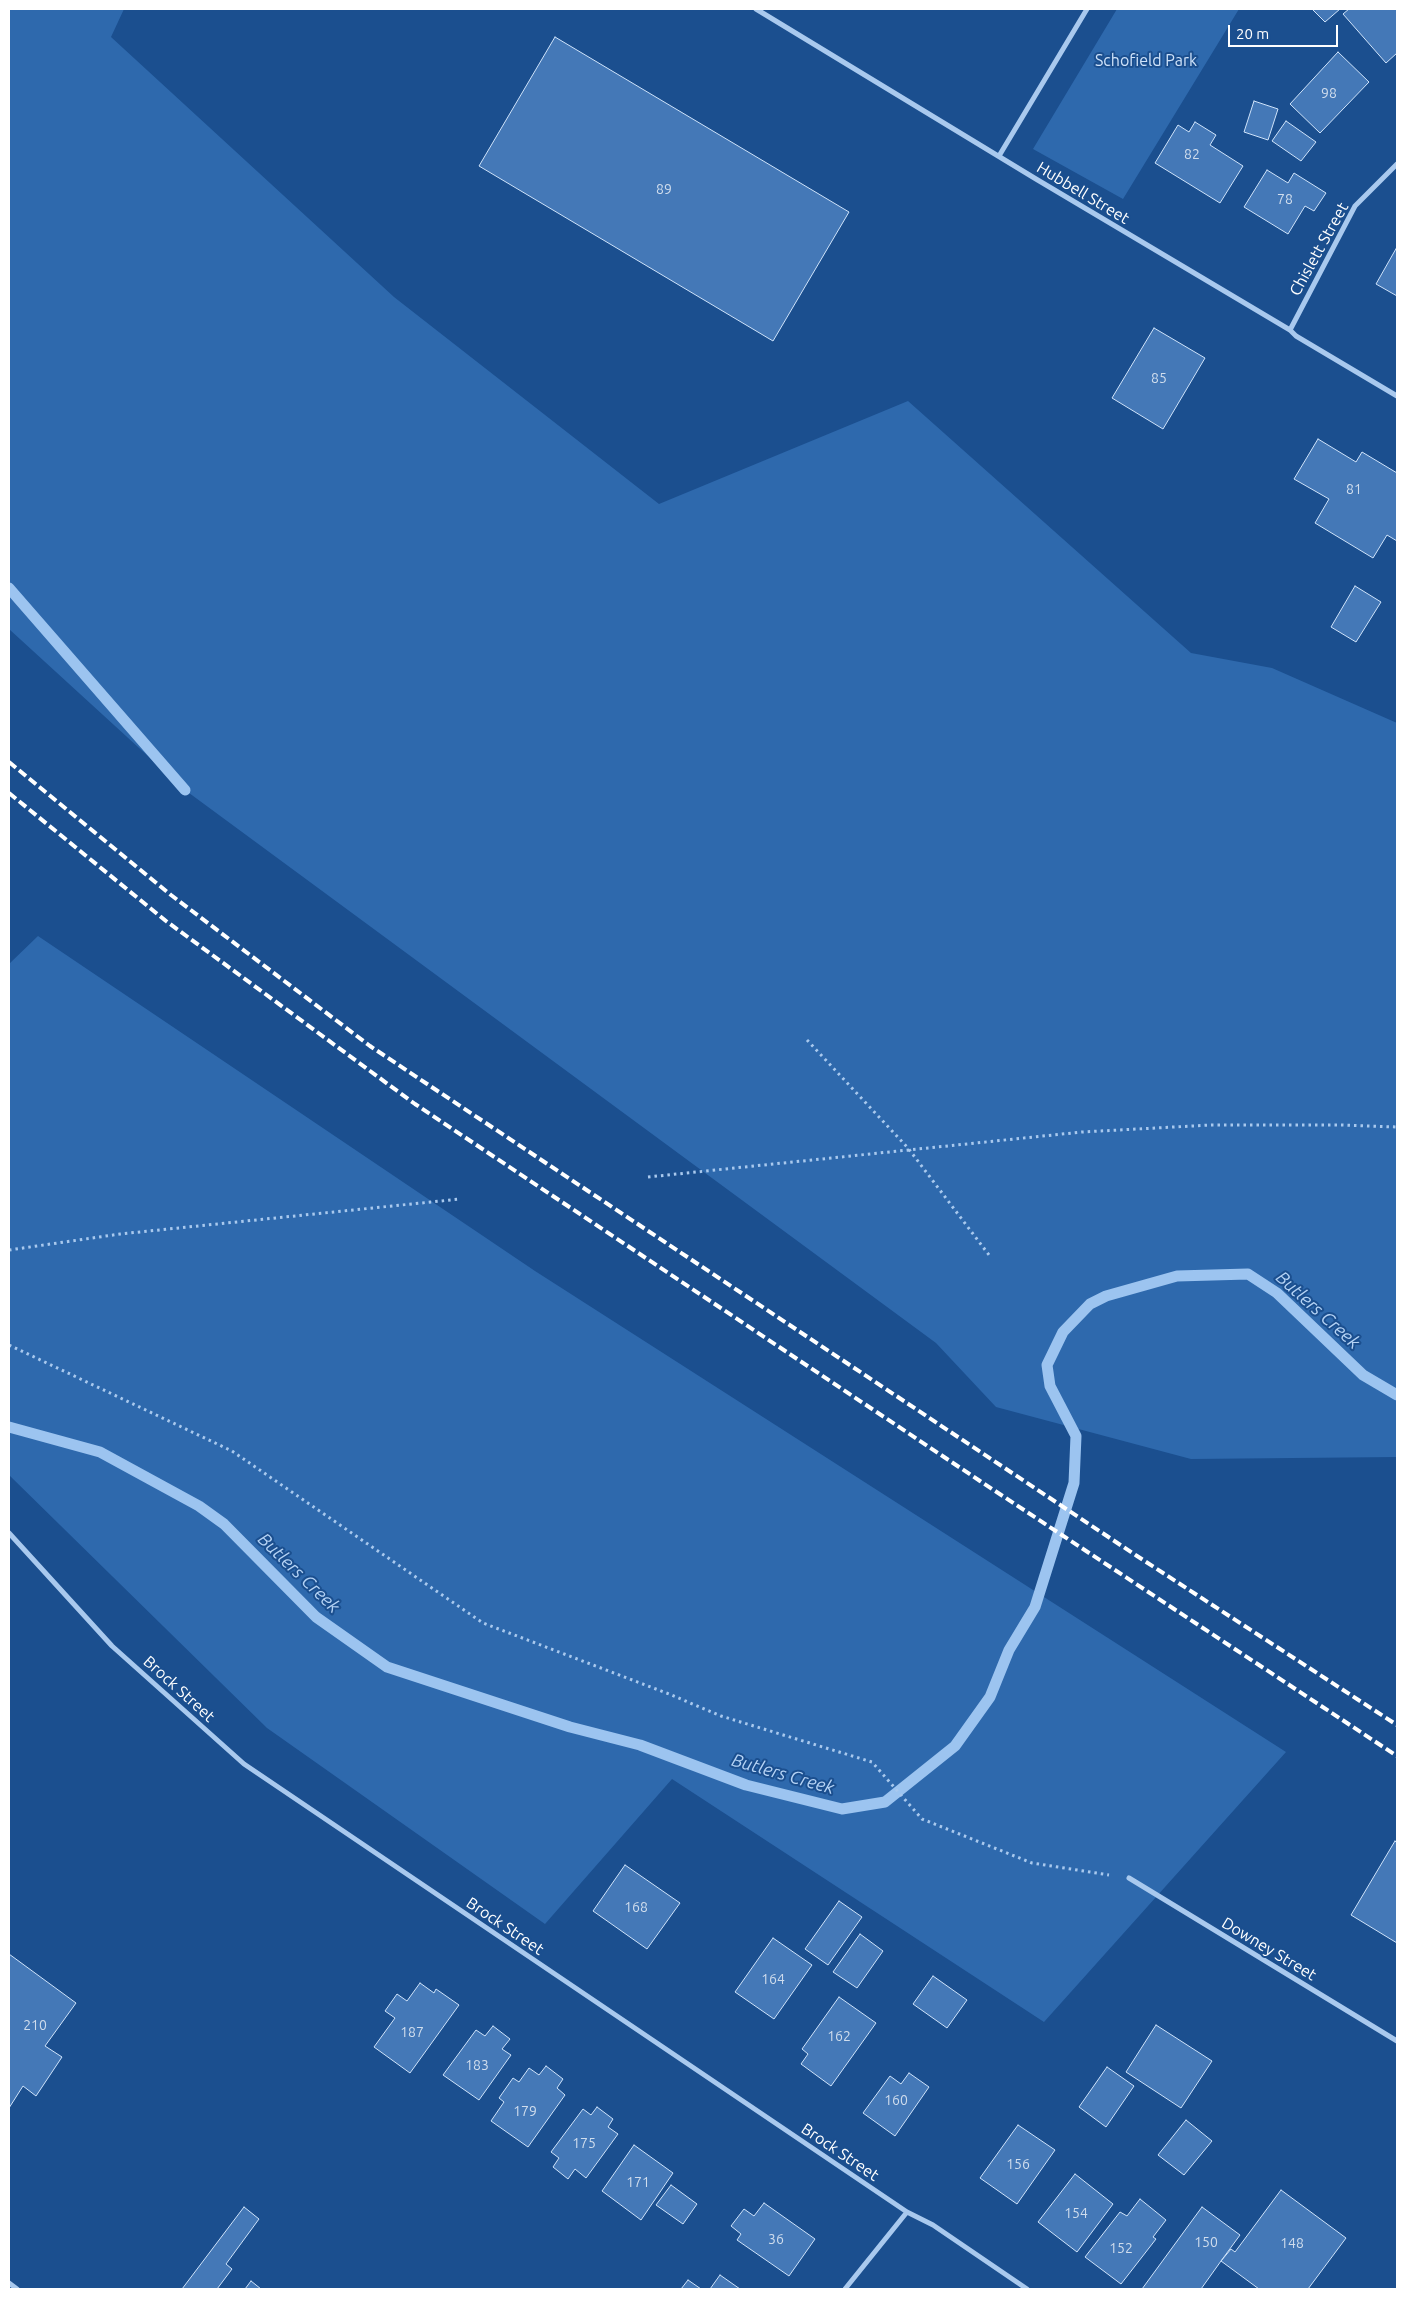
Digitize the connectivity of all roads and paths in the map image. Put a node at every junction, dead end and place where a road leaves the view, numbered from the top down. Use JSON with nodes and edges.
{"nodes":[{"id":1,"x":756,"y":9,"type":"edge"},
{"id":2,"x":1087,"y":9,"type":"edge"},
{"id":3,"x":999,"y":156,"type":"junction"},
{"id":4,"x":1397,"y":164,"type":"edge"},
{"id":5,"x":1290,"y":330,"type":"junction"},
{"id":6,"x":1397,"y":396,"type":"edge"},
{"id":7,"x":807,"y":1040,"type":"dead end"},
{"id":8,"x":1397,"y":1128,"type":"edge"},
{"id":9,"x":908,"y":1148,"type":"junction"},
{"id":10,"x":648,"y":1177,"type":"dead end"},
{"id":11,"x":460,"y":1199,"type":"dead end"},
{"id":12,"x":9,"y":1250,"type":"edge"},
{"id":13,"x":989,"y":1255,"type":"dead end"},
{"id":14,"x":9,"y":1345,"type":"edge"},
{"id":15,"x":9,"y":1533,"type":"edge"},
{"id":16,"x":1129,"y":1878,"type":"joint"},
{"id":17,"x":1397,"y":2041,"type":"edge"},
{"id":18,"x":906,"y":2212,"type":"junction"},
{"id":19,"x":9,"y":2283,"type":"edge"},
{"id":20,"x":17,"y":2289,"type":"edge"},
{"id":21,"x":845,"y":2289,"type":"edge"},
{"id":22,"x":1027,"y":2289,"type":"edge"}],
"edges":[{"from":1,"to":3,"type":"street","name":"Hubbell Street"},
{"from":2,"to":3,"type":"street"},
{"from":3,"to":5,"type":"street","name":"Hubbell Street"},
{"from":4,"to":5,"type":"street","name":"Chislett Street"},
{"from":5,"to":6,"type":"street","name":"Hubbell Street"},
{"from":7,"to":9,"type":"path"},
{"from":8,"to":9,"type":"path"},
{"from":9,"to":10,"type":"path"},
{"from":9,"to":13,"type":"path"},
{"from":11,"to":12,"type":"path"},
{"from":14,"to":16,"type":"path"},
{"from":15,"to":18,"type":"street","name":"Brock Street"},
{"from":16,"to":17,"type":"street","name":"Downey Street"},
{"from":18,"to":21,"type":"street"},
{"from":18,"to":22,"type":"street","name":"Brock Street"},
{"from":19,"to":20,"type":"street"}]}
